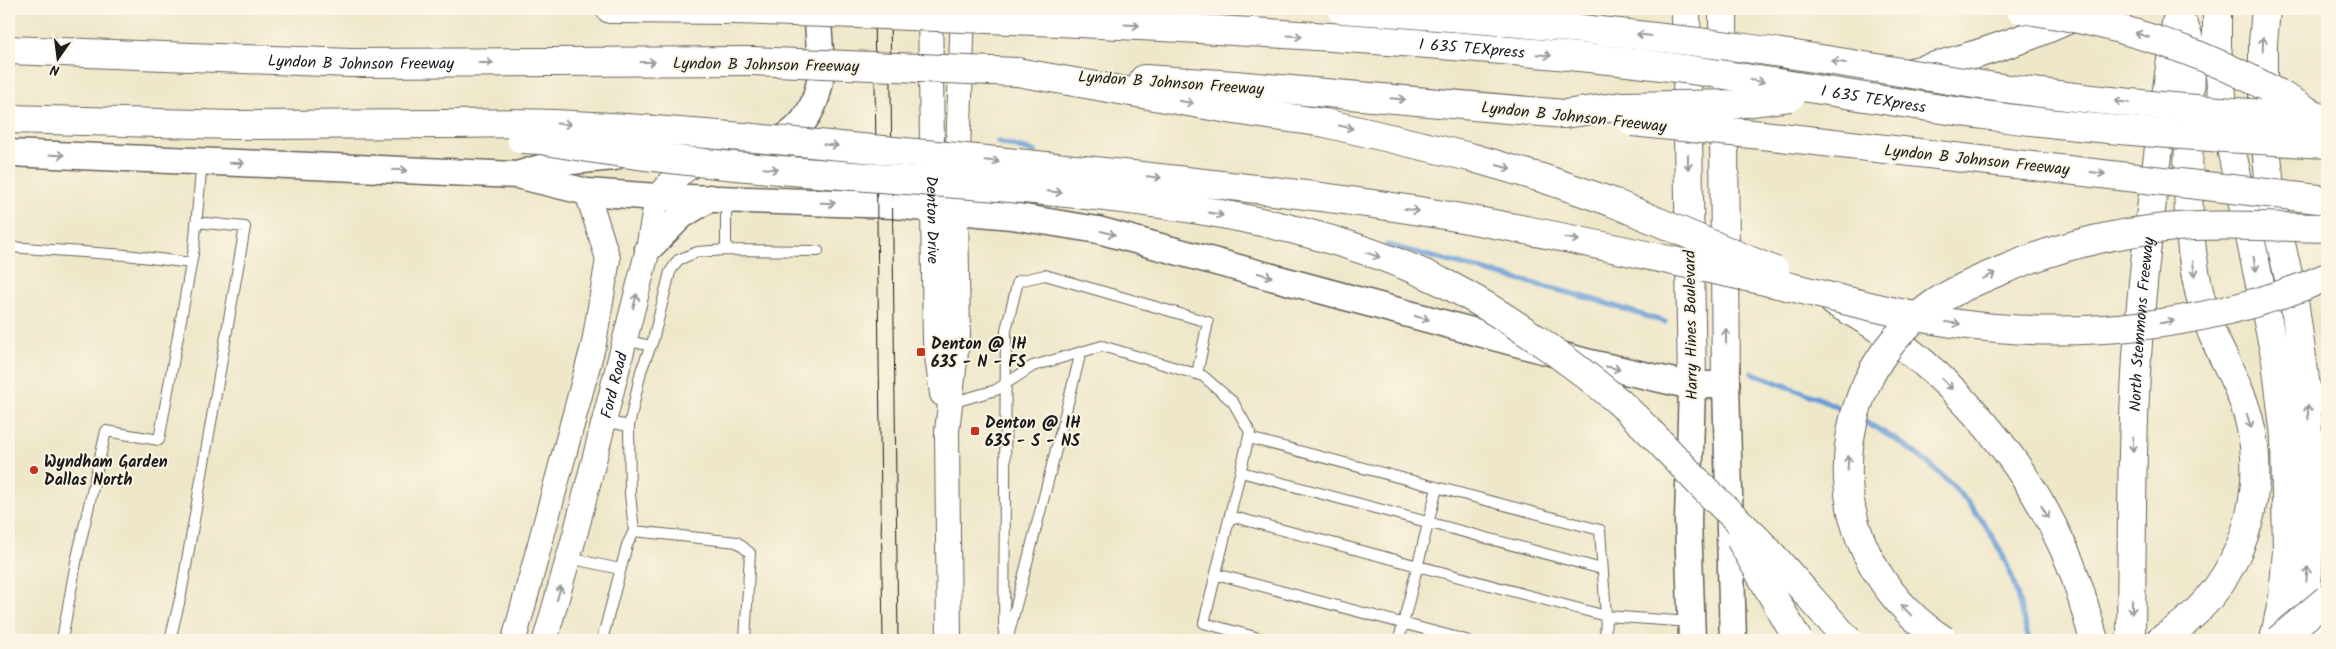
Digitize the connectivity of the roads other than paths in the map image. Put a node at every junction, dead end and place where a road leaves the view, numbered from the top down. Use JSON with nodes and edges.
{"nodes":[{"id":1,"x":610,"y":9,"type":"edge"},
{"id":2,"x":817,"y":9,"type":"edge"},
{"id":3,"x":930,"y":9,"type":"edge"},
{"id":4,"x":963,"y":9,"type":"edge"},
{"id":5,"x":1341,"y":9,"type":"edge"},
{"id":6,"x":1686,"y":9,"type":"edge"},
{"id":7,"x":1724,"y":9,"type":"edge"},
{"id":8,"x":2020,"y":9,"type":"edge"},
{"id":9,"x":2091,"y":9,"type":"edge"},
{"id":10,"x":2217,"y":9,"type":"edge"},
{"id":11,"x":2266,"y":9,"type":"edge"},
{"id":12,"x":734,"y":10,"type":"edge"},
{"id":13,"x":2178,"y":11,"type":"edge"},
{"id":14,"x":9,"y":50,"type":"edge"},
{"id":15,"x":350,"y":63,"type":"junction"},
{"id":16,"x":9,"y":70,"type":"edge"},
{"id":17,"x":1017,"y":72,"type":"junction"},
{"id":18,"x":1564,"y":114,"type":"junction"},
{"id":19,"x":2327,"y":118,"type":"edge"},
{"id":20,"x":9,"y":119,"type":"edge"},
{"id":21,"x":2327,"y":123,"type":"edge"},
{"id":22,"x":235,"y":125,"type":"junction"},
{"id":23,"x":2327,"y":144,"type":"edge"},
{"id":24,"x":9,"y":153,"type":"edge"},
{"id":25,"x":711,"y":153,"type":"junction"},
{"id":26,"x":202,"y":161,"type":"junction"},
{"id":27,"x":516,"y":175,"type":"junction"},
{"id":28,"x":587,"y":192,"type":"junction"},
{"id":29,"x":657,"y":197,"type":"junction"},
{"id":30,"x":718,"y":198,"type":"junction"},
{"id":31,"x":2327,"y":200,"type":"edge"},
{"id":32,"x":944,"y":210,"type":"junction"},
{"id":33,"x":196,"y":222,"type":"junction"},
{"id":34,"x":2327,"y":228,"type":"edge"},
{"id":35,"x":9,"y":247,"type":"edge"},
{"id":36,"x":648,"y":249,"type":"junction"},
{"id":37,"x":726,"y":250,"type":"junction"},
{"id":38,"x":818,"y":250,"type":"dead end"},
{"id":39,"x":191,"y":263,"type":"junction"},
{"id":40,"x":2327,"y":277,"type":"edge"},
{"id":41,"x":624,"y":340,"type":"junction"},
{"id":42,"x":651,"y":346,"type":"junction"},
{"id":43,"x":1081,"y":352,"type":"junction"},
{"id":44,"x":1197,"y":374,"type":"junction"},
{"id":45,"x":1726,"y":384,"type":"junction"},
{"id":46,"x":1004,"y":385,"type":"junction"},
{"id":47,"x":1692,"y":386,"type":"junction"},
{"id":48,"x":950,"y":403,"type":"junction"},
{"id":49,"x":603,"y":420,"type":"junction"},
{"id":50,"x":629,"y":426,"type":"junction"},
{"id":51,"x":947,"y":431,"type":"junction"},
{"id":52,"x":1249,"y":438,"type":"junction"},
{"id":53,"x":1241,"y":472,"type":"junction"},
{"id":54,"x":1437,"y":488,"type":"junction"},
{"id":55,"x":1707,"y":490,"type":"junction"},
{"id":56,"x":2285,"y":500,"type":"junction"},
{"id":57,"x":1230,"y":516,"type":"junction"},
{"id":58,"x":1429,"y":522,"type":"junction"},
{"id":59,"x":634,"y":531,"type":"junction"},
{"id":60,"x":569,"y":558,"type":"junction"},
{"id":61,"x":1418,"y":566,"type":"junction"},
{"id":62,"x":1602,"y":569,"type":"junction"},
{"id":63,"x":620,"y":570,"type":"junction"},
{"id":64,"x":1216,"y":574,"type":"junction"},
{"id":65,"x":2327,"y":599,"type":"edge"},
{"id":66,"x":2327,"y":611,"type":"edge"},
{"id":67,"x":1606,"y":616,"type":"junction"},
{"id":68,"x":1404,"y":624,"type":"junction"},
{"id":69,"x":1692,"y":631,"type":"edge"},
{"id":70,"x":9,"y":638,"type":"edge"},
{"id":71,"x":20,"y":640,"type":"edge"},
{"id":72,"x":62,"y":640,"type":"edge"},
{"id":73,"x":170,"y":640,"type":"edge"},
{"id":74,"x":514,"y":640,"type":"edge"},
{"id":75,"x":546,"y":640,"type":"edge"},
{"id":76,"x":602,"y":640,"type":"edge"},
{"id":77,"x":745,"y":640,"type":"edge"},
{"id":78,"x":950,"y":640,"type":"edge"},
{"id":79,"x":1005,"y":640,"type":"edge"},
{"id":80,"x":1266,"y":640,"type":"edge"},
{"id":81,"x":1399,"y":640,"type":"edge"},
{"id":82,"x":1466,"y":640,"type":"edge"},
{"id":83,"x":1605,"y":640,"type":"edge"},
{"id":84,"x":1732,"y":640,"type":"edge"},
{"id":85,"x":1798,"y":640,"type":"edge"},
{"id":86,"x":1848,"y":640,"type":"edge"},
{"id":87,"x":1944,"y":640,"type":"edge"},
{"id":88,"x":2094,"y":640,"type":"edge"},
{"id":89,"x":2131,"y":640,"type":"edge"},
{"id":90,"x":2160,"y":640,"type":"edge"},
{"id":91,"x":2256,"y":640,"type":"edge"},
{"id":92,"x":2274,"y":640,"type":"edge"},
{"id":93,"x":2278,"y":640,"type":"edge"},
{"id":94,"x":2300,"y":640,"type":"edge"},
{"id":95,"x":2320,"y":640,"type":"edge"}],
"edges":[{"from":1,"to":12,"type":"main road","name":"I 635 TEXpress"},
{"from":2,"to":25,"type":"main road"},
{"from":3,"to":32,"type":"street","name":"Denton Drive"},
{"from":4,"to":32,"type":"street","name":"Denton Drive"},
{"from":19,"to":5,"type":"main road","name":"I 635 TEXpress","one_way":true,"bridge":true},
{"from":6,"to":47,"type":"main road","name":"Harry Hines Boulevard","one_way":true},
{"from":45,"to":7,"type":"main road","one_way":true},
{"from":21,"to":8,"type":"main road","one_way":true,"bridge":true},
{"from":9,"to":18,"type":"main road","bridge":true},
{"from":10,"to":56,"type":"main road","one_way":true},
{"from":94,"to":11,"type":"main road","one_way":true},
{"from":12,"to":23,"type":"main road","name":"I 635 TEXpress","one_way":true,"bridge":true},
{"from":13,"to":89,"type":"main road","name":"North Stemmons Freeway","one_way":true},
{"from":13,"to":90,"type":"main road","one_way":true},
{"from":14,"to":15,"type":"main road","name":"Lyndon B Johnson Freeway"},
{"from":15,"to":16,"type":"main road"},
{"from":15,"to":17,"type":"main road","name":"Lyndon B Johnson Freeway","one_way":true,"bridge":true},
{"from":17,"to":18,"type":"main road","name":"Lyndon B Johnson Freeway","one_way":true},
{"from":17,"to":88,"type":"main road","one_way":true,"bridge":true},
{"from":18,"to":31,"type":"main road","name":"Lyndon B Johnson Freeway","one_way":true,"bridge":true},
{"from":20,"to":22,"type":"main road"},
{"from":22,"to":40,"type":"main road","one_way":true,"bridge":true},
{"from":22,"to":55,"type":"main road","one_way":true,"bridge":true},
{"from":24,"to":26,"type":"main road","one_way":true},
{"from":25,"to":27,"type":"main road"},
{"from":25,"to":29,"type":"street"},
{"from":26,"to":27,"type":"main road","one_way":true},
{"from":26,"to":33,"type":"lane"},
{"from":27,"to":28,"type":"main road"},
{"from":28,"to":29,"type":"main road"},
{"from":28,"to":74,"type":"street","name":"Ford Road"},
{"from":29,"to":30,"type":"main road"},
{"from":29,"to":36,"type":"street","name":"Ford Road"},
{"from":30,"to":32,"type":"main road","one_way":true},
{"from":30,"to":36,"type":"main road"},
{"from":30,"to":37,"type":"lane"},
{"from":32,"to":47,"type":"main road","one_way":true},
{"from":32,"to":48,"type":"street","name":"Denton Drive"},
{"from":32,"to":51,"type":"street","name":"Denton Drive"},
{"from":33,"to":39,"type":"lane"},
{"from":33,"to":73,"type":"lane"},
{"from":87,"to":34,"type":"main road","one_way":true,"bridge":true},
{"from":35,"to":39,"type":"lane"},
{"from":41,"to":36,"type":"street","name":"Ford Road","one_way":true},
{"from":37,"to":38,"type":"lane"},
{"from":37,"to":42,"type":"lane"},
{"from":39,"to":72,"type":"lane"},
{"from":41,"to":42,"type":"lane"},
{"from":41,"to":49,"type":"street","name":"Ford Road"},
{"from":42,"to":50,"type":"lane"},
{"from":43,"to":44,"type":"lane"},
{"from":43,"to":46,"type":"lane"},
{"from":43,"to":79,"type":"lane"},
{"from":44,"to":46,"type":"lane"},
{"from":44,"to":52,"type":"lane"},
{"from":45,"to":47,"type":"main road"},
{"from":45,"to":84,"type":"main road"},
{"from":46,"to":48,"type":"lane"},
{"from":46,"to":79,"type":"lane"},
{"from":47,"to":69,"type":"main road","name":"Harry Hines Boulevard"},
{"from":48,"to":51,"type":"street","name":"Denton Drive"},
{"from":49,"to":50,"type":"lane"},
{"from":49,"to":60,"type":"street","name":"Ford Road"},
{"from":50,"to":59,"type":"lane"},
{"from":51,"to":78,"type":"street","name":"Denton Drive"},
{"from":52,"to":53,"type":"lane"},
{"from":52,"to":54,"type":"lane"},
{"from":53,"to":57,"type":"lane"},
{"from":53,"to":58,"type":"lane"},
{"from":54,"to":58,"type":"lane"},
{"from":54,"to":62,"type":"lane"},
{"from":55,"to":85,"type":"main road","bridge":true},
{"from":55,"to":86,"type":"main road","bridge":true},
{"from":56,"to":91,"type":"main road"},
{"from":56,"to":92,"type":"main road"},
{"from":57,"to":61,"type":"lane"},
{"from":57,"to":64,"type":"lane"},
{"from":58,"to":61,"type":"lane"},
{"from":58,"to":62,"type":"lane"},
{"from":59,"to":63,"type":"lane"},
{"from":59,"to":77,"type":"lane"},
{"from":60,"to":63,"type":"lane"},
{"from":75,"to":60,"type":"street","name":"Ford Road","one_way":true},
{"from":61,"to":67,"type":"lane"},
{"from":61,"to":68,"type":"lane"},
{"from":62,"to":67,"type":"lane"},
{"from":63,"to":76,"type":"lane"},
{"from":64,"to":68,"type":"lane"},
{"from":64,"to":80,"type":"lane"},
{"from":65,"to":93,"type":"main road","bridge":true},
{"from":66,"to":95,"type":"main road"},
{"from":67,"to":69,"type":"lane"},
{"from":67,"to":83,"type":"lane"},
{"from":68,"to":81,"type":"lane"},
{"from":68,"to":82,"type":"lane"},
{"from":70,"to":71,"type":"lane"}]}
